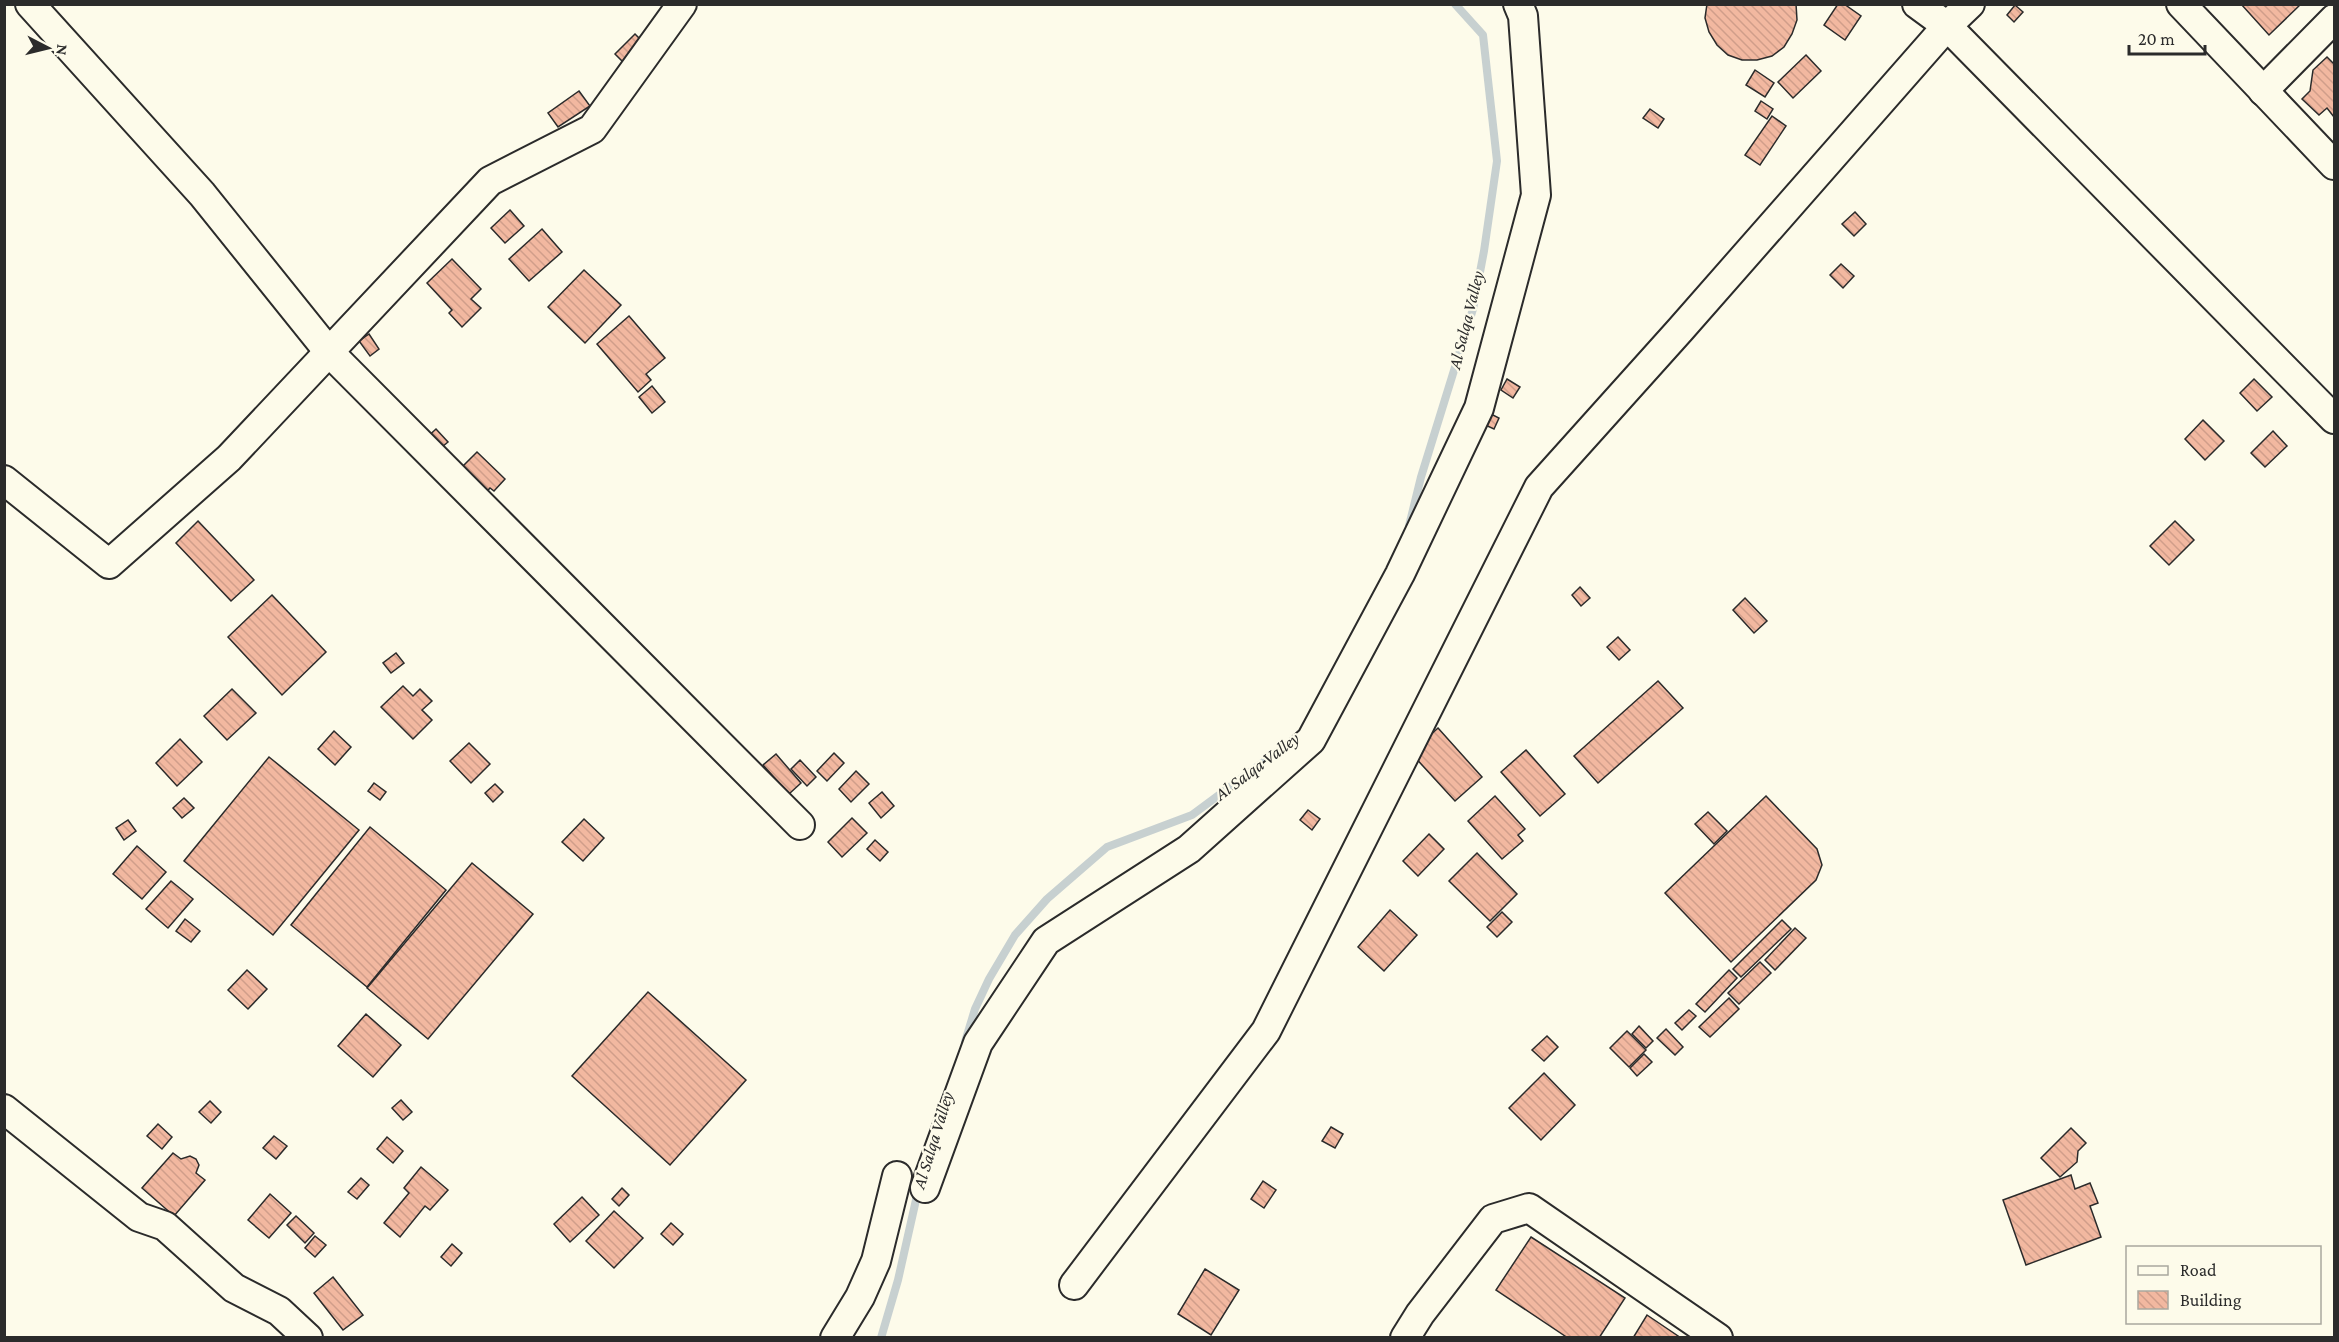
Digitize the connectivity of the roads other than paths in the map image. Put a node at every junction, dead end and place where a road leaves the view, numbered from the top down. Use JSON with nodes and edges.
{"nodes":[{"id":1,"x":30,"y":4,"type":"edge"},
{"id":2,"x":682,"y":4,"type":"edge"},
{"id":3,"x":1518,"y":4,"type":"edge"},
{"id":4,"x":1917,"y":4,"type":"edge"},
{"id":5,"x":1970,"y":4,"type":"edge"},
{"id":6,"x":2181,"y":4,"type":"edge"},
{"id":7,"x":2334,"y":19,"type":"edge"},
{"id":8,"x":1947,"y":26,"type":"junction"},
{"id":9,"x":2263,"y":91,"type":"junction"},
{"id":10,"x":2334,"y":165,"type":"edge"},
{"id":11,"x":329,"y":352,"type":"junction"},
{"id":12,"x":2334,"y":419,"type":"edge"},
{"id":13,"x":4,"y":480,"type":"edge"},
{"id":14,"x":800,"y":825,"type":"dead end"},
{"id":15,"x":4,"y":1109,"type":"edge"},
{"id":16,"x":897,"y":1176,"type":"dead end"},
{"id":17,"x":925,"y":1188,"type":"dead end"},
{"id":18,"x":1074,"y":1285,"type":"dead end"},
{"id":19,"x":308,"y":1338,"type":"edge"},
{"id":20,"x":835,"y":1338,"type":"edge"},
{"id":21,"x":1405,"y":1338,"type":"edge"},
{"id":22,"x":1718,"y":1338,"type":"edge"}],
"edges":[{"from":1,"to":11,"type":"street"},
{"from":2,"to":11,"type":"street"},
{"from":3,"to":17,"type":"street"},
{"from":4,"to":8,"type":"street"},
{"from":5,"to":8,"type":"street"},
{"from":6,"to":9,"type":"street"},
{"from":7,"to":9,"type":"street"},
{"from":8,"to":12,"type":"street"},
{"from":8,"to":18,"type":"street"},
{"from":9,"to":10,"type":"street"},
{"from":11,"to":13,"type":"street"},
{"from":11,"to":14,"type":"street"},
{"from":15,"to":19,"type":"street"},
{"from":16,"to":20,"type":"street"},
{"from":21,"to":22,"type":"street"}]}
